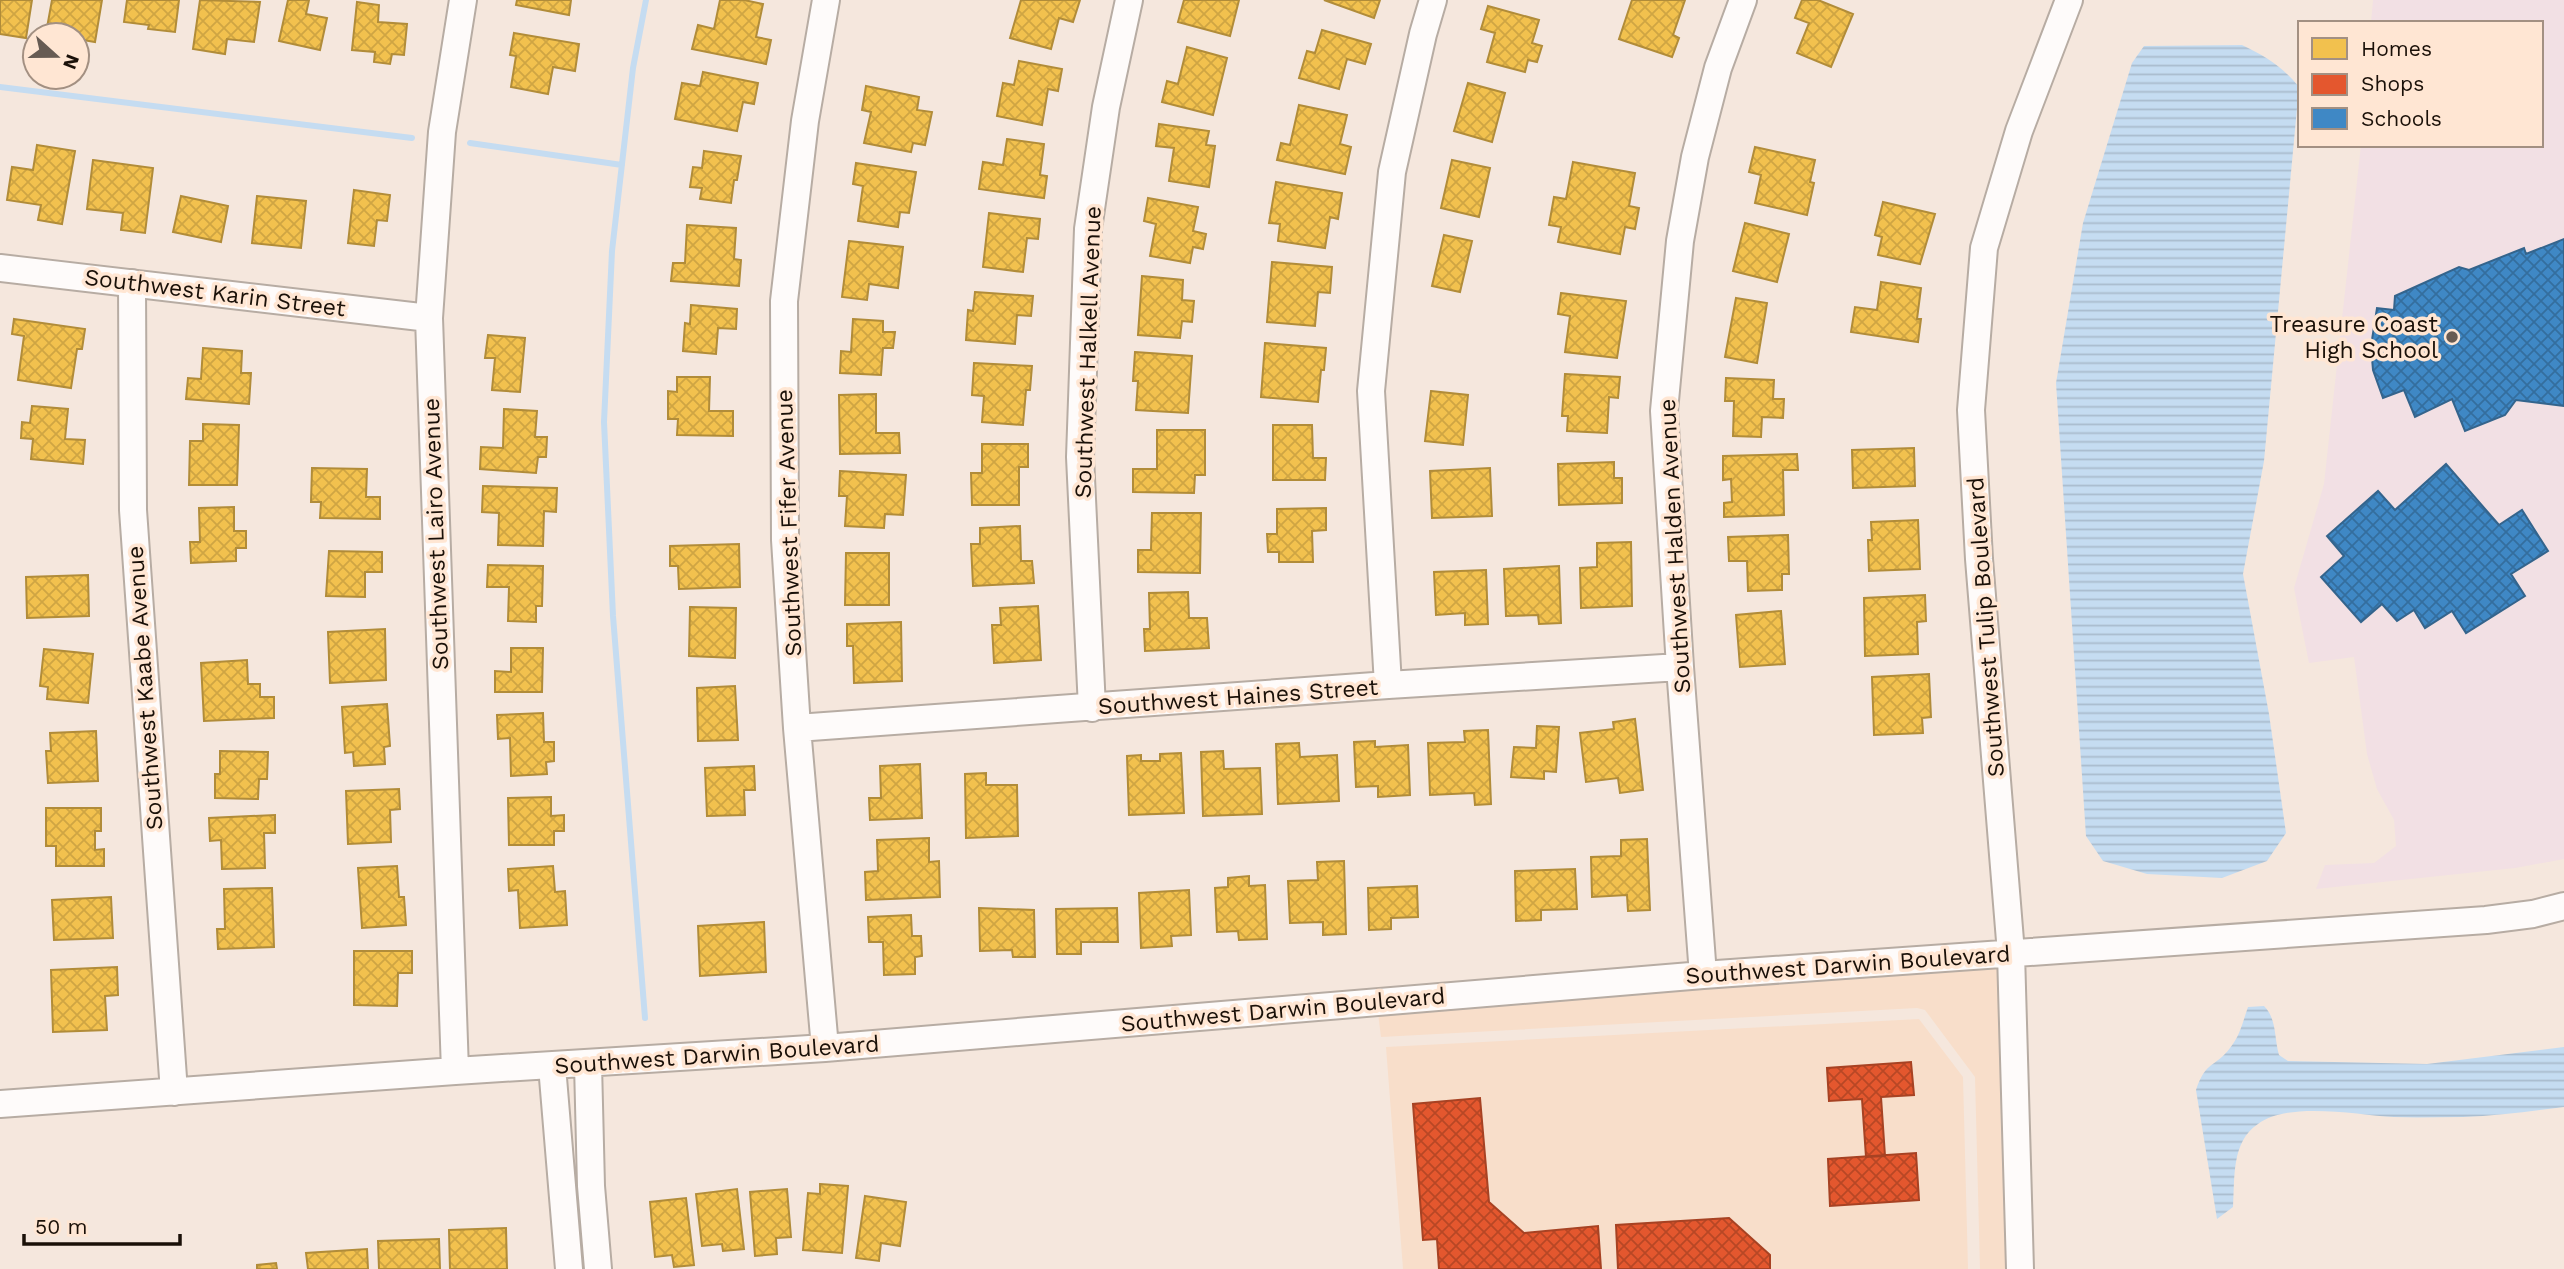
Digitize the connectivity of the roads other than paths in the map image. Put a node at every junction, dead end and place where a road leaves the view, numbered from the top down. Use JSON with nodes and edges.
{"nodes":[{"id":1,"x":463,"y":0,"type":"edge"},
{"id":2,"x":827,"y":0,"type":"edge"},
{"id":3,"x":1129,"y":0,"type":"edge"},
{"id":4,"x":1433,"y":0,"type":"edge"},
{"id":5,"x":1743,"y":0,"type":"edge"},
{"id":6,"x":2069,"y":0,"type":"edge"},
{"id":7,"x":0,"y":268,"type":"edge"},
{"id":8,"x":131,"y":283,"type":"junction"},
{"id":9,"x":429,"y":318,"type":"junction"},
{"id":10,"x":1679,"y":667,"type":"junction"},
{"id":11,"x":1388,"y":685,"type":"junction"},
{"id":12,"x":1092,"y":708,"type":"junction"},
{"id":13,"x":797,"y":728,"type":"junction"},
{"id":14,"x":2564,"y":906,"type":"edge"},
{"id":15,"x":2011,"y":953,"type":"junction"},
{"id":16,"x":1703,"y":975,"type":"junction"},
{"id":17,"x":825,"y":1048,"type":"junction"},
{"id":18,"x":587,"y":1064,"type":"junction"},
{"id":19,"x":552,"y":1066,"type":"junction"},
{"id":20,"x":455,"y":1071,"type":"junction"},
{"id":21,"x":174,"y":1092,"type":"junction"},
{"id":22,"x":0,"y":1104,"type":"edge"},
{"id":23,"x":593,"y":1212,"type":"junction"},
{"id":24,"x":565,"y":1214,"type":"junction"},
{"id":25,"x":569,"y":1269,"type":"edge"},
{"id":26,"x":598,"y":1269,"type":"edge"},
{"id":27,"x":2020,"y":1269,"type":"edge"}],
"edges":[{"from":1,"to":9,"type":"street","name":"Southwest Lairo Avenue"},
{"from":2,"to":13,"type":"street","name":"Southwest Fifer Avenue"},
{"from":3,"to":12,"type":"street","name":"Southwest Halkell Avenue"},
{"from":4,"to":11,"type":"street"},
{"from":5,"to":10,"type":"street","name":"Southwest Halden Avenue"},
{"from":6,"to":15,"type":"street","name":"Southwest Tulip Boulevard"},
{"from":7,"to":8,"type":"street","name":"Southwest Karin Street"},
{"from":8,"to":9,"type":"street","name":"Southwest Karin Street"},
{"from":8,"to":21,"type":"street","name":"Southwest Kaabe Avenue"},
{"from":9,"to":20,"type":"street","name":"Southwest Lairo Avenue"},
{"from":10,"to":11,"type":"street","name":"Southwest Haines Street"},
{"from":10,"to":16,"type":"street","name":"Southwest Halden Avenue"},
{"from":11,"to":12,"type":"street","name":"Southwest Haines Street"},
{"from":12,"to":13,"type":"street","name":"Southwest Haines Street"},
{"from":13,"to":17,"type":"street","name":"Southwest Fifer Avenue"},
{"from":14,"to":15,"type":"street","name":"Southwest Darwin Boulevard"},
{"from":15,"to":16,"type":"street","name":"Southwest Darwin Boulevard"},
{"from":15,"to":27,"type":"street","name":"Southwest Tulip Boulevard"},
{"from":16,"to":17,"type":"street","name":"Southwest Darwin Boulevard"},
{"from":17,"to":18,"type":"street","name":"Southwest Darwin Boulevard"},
{"from":18,"to":19,"type":"street","name":"Southwest Darwin Boulevard"},
{"from":18,"to":23,"type":"street"},
{"from":19,"to":20,"type":"street","name":"Southwest Darwin Boulevard"},
{"from":19,"to":24,"type":"street"},
{"from":20,"to":21,"type":"street","name":"Southwest Darwin Boulevard"},
{"from":21,"to":22,"type":"street","name":"Southwest Darwin Boulevard"},
{"from":23,"to":24,"type":"street"},
{"from":23,"to":26,"type":"street"},
{"from":24,"to":25,"type":"street"}]}
